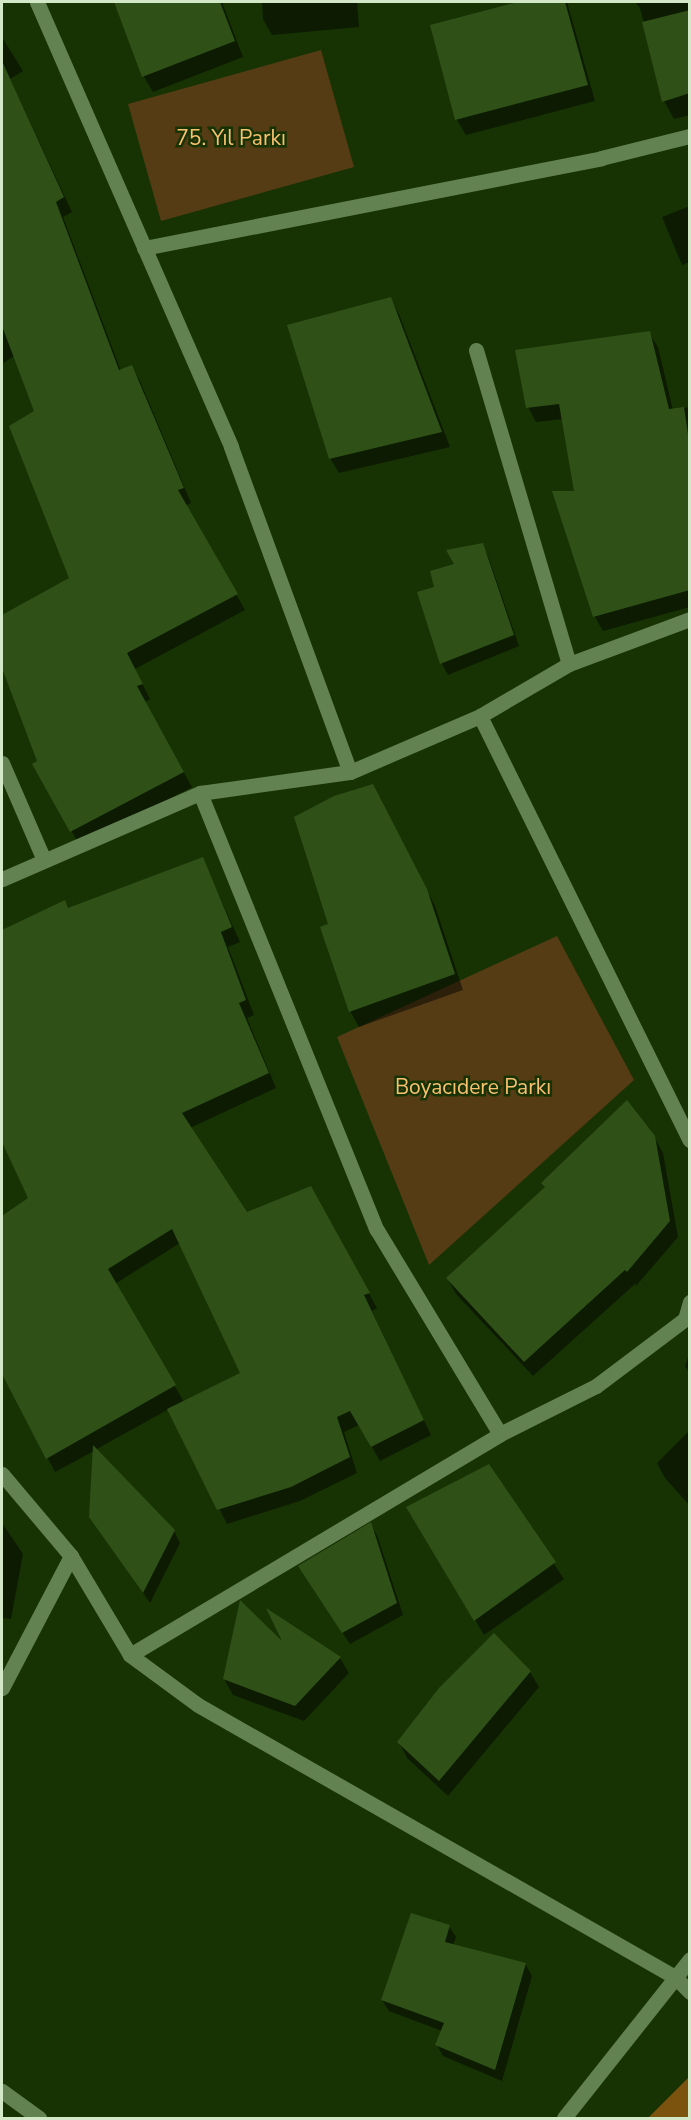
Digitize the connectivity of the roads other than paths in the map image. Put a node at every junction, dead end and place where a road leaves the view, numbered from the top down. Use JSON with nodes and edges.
{"nodes":[{"id":1,"x":37,"y":2,"type":"edge"},
{"id":2,"x":690,"y":136,"type":"edge"},
{"id":3,"x":144,"y":248,"type":"junction"},
{"id":4,"x":476,"y":350,"type":"dead end"},
{"id":5,"x":690,"y":619,"type":"edge"},
{"id":6,"x":569,"y":664,"type":"junction"},
{"id":7,"x":480,"y":716,"type":"junction"},
{"id":8,"x":2,"y":763,"type":"edge"},
{"id":9,"x":350,"y":771,"type":"junction"},
{"id":10,"x":201,"y":793,"type":"junction"},
{"id":11,"x":44,"y":860,"type":"junction"},
{"id":12,"x":2,"y":879,"type":"edge"},
{"id":13,"x":690,"y":1140,"type":"edge"},
{"id":14,"x":690,"y":1302,"type":"edge"},
{"id":15,"x":500,"y":1434,"type":"junction"},
{"id":16,"x":2,"y":1474,"type":"edge"},
{"id":17,"x":71,"y":1556,"type":"junction"},
{"id":18,"x":130,"y":1654,"type":"junction"},
{"id":19,"x":2,"y":1688,"type":"edge"},
{"id":20,"x":690,"y":1959,"type":"edge"},
{"id":21,"x":675,"y":1977,"type":"junction"},
{"id":22,"x":690,"y":1992,"type":"edge"},
{"id":23,"x":2,"y":2091,"type":"edge"},
{"id":24,"x":39,"y":2118,"type":"edge"},
{"id":25,"x":564,"y":2118,"type":"edge"}],
"edges":[{"from":1,"to":3,"type":"street"},
{"from":2,"to":3,"type":"street"},
{"from":3,"to":9,"type":"street"},
{"from":4,"to":6,"type":"street"},
{"from":5,"to":6,"type":"street"},
{"from":6,"to":7,"type":"street"},
{"from":7,"to":9,"type":"street"},
{"from":7,"to":13,"type":"street"},
{"from":8,"to":11,"type":"street"},
{"from":9,"to":10,"type":"street"},
{"from":10,"to":11,"type":"street"},
{"from":10,"to":15,"type":"street"},
{"from":11,"to":12,"type":"street"},
{"from":14,"to":15,"type":"street"},
{"from":15,"to":18,"type":"street"},
{"from":16,"to":17,"type":"street"},
{"from":17,"to":18,"type":"street"},
{"from":17,"to":19,"type":"street"},
{"from":18,"to":21,"type":"street"},
{"from":20,"to":21,"type":"street"},
{"from":21,"to":22,"type":"street"},
{"from":21,"to":25,"type":"street"},
{"from":23,"to":24,"type":"street"}]}
